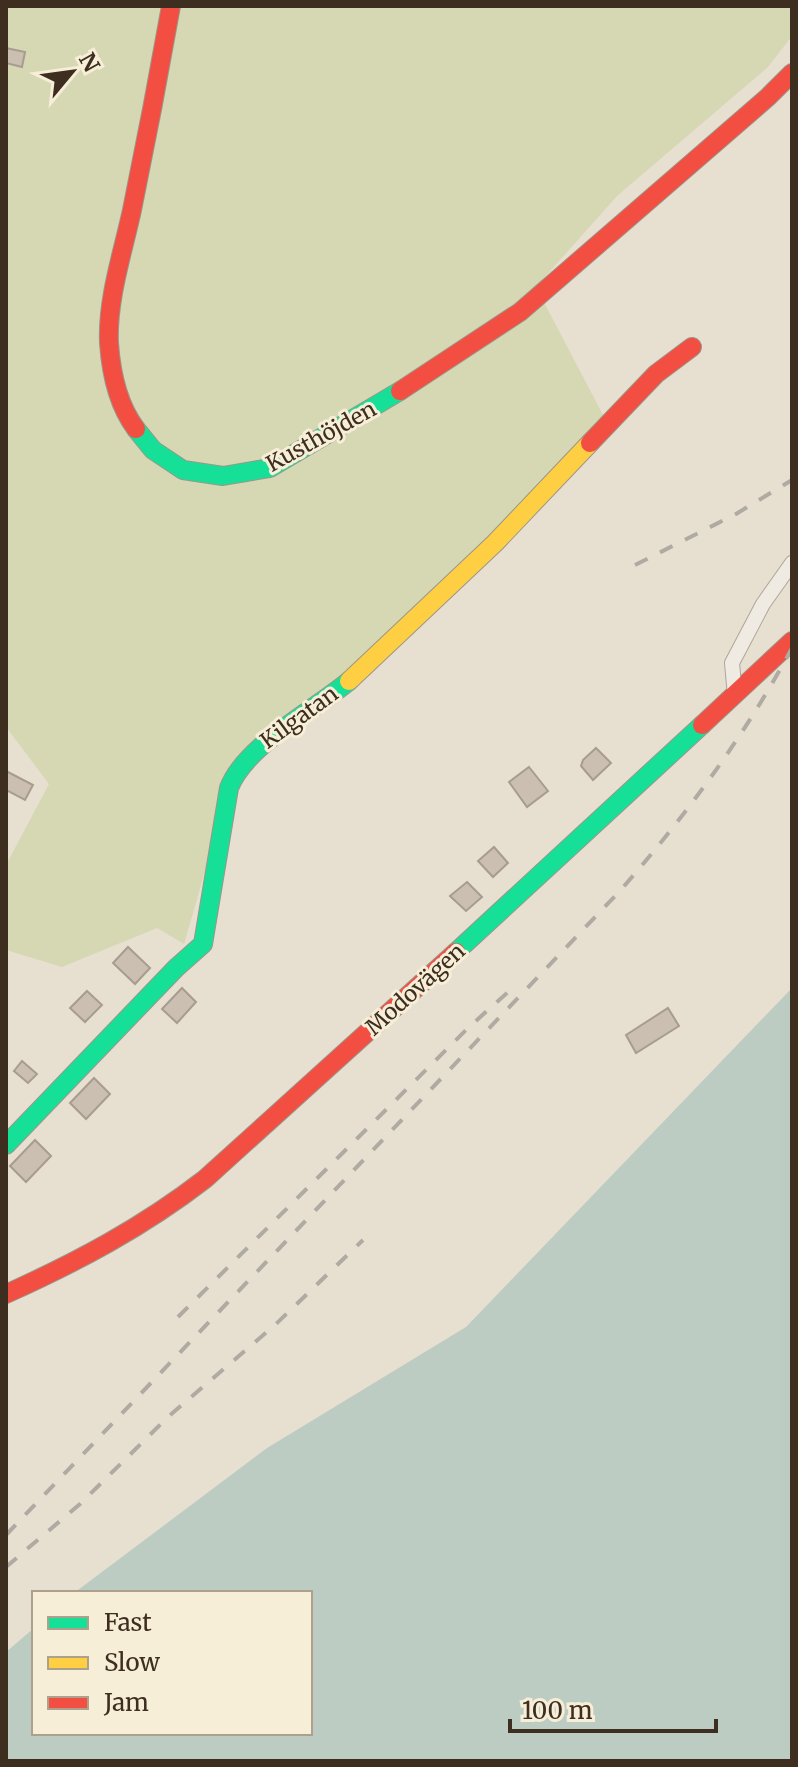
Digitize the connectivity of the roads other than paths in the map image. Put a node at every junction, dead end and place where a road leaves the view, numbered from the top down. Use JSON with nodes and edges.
{"nodes":[{"id":1,"x":171,"y":6,"type":"edge"},
{"id":2,"x":792,"y":73,"type":"edge"},
{"id":3,"x":692,"y":347,"type":"dead end"},
{"id":4,"x":792,"y":563,"type":"edge"},
{"id":5,"x":792,"y":641,"type":"edge"},
{"id":6,"x":735,"y":696,"type":"junction"},
{"id":7,"x":6,"y":1145,"type":"edge"},
{"id":8,"x":6,"y":1294,"type":"edge"}],
"edges":[{"from":1,"to":2,"type":"street","name":"Kusthöjden"},
{"from":3,"to":7,"type":"street","name":"Kilgatan"},
{"from":4,"to":6,"type":"street"},
{"from":5,"to":6,"type":"street","name":"Modovägen"},
{"from":6,"to":8,"type":"street","name":"Modovägen"}]}
